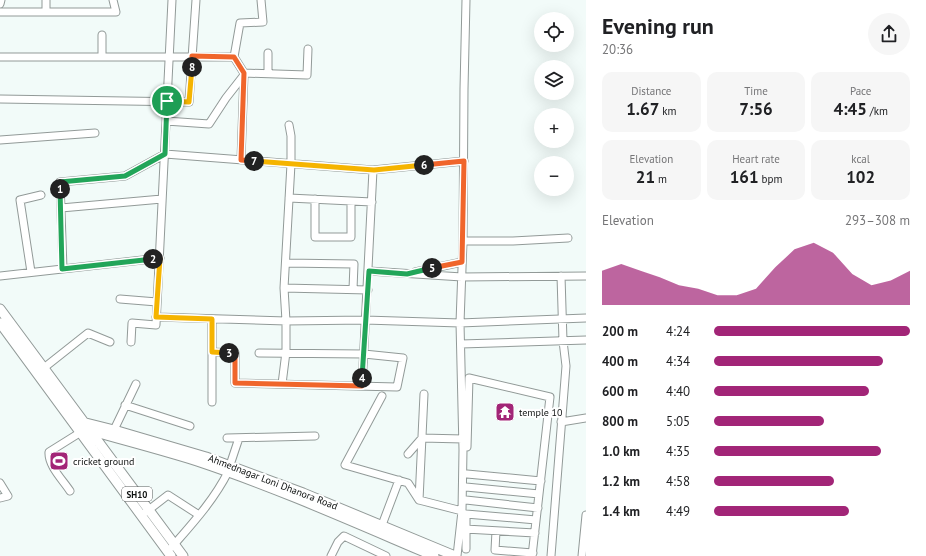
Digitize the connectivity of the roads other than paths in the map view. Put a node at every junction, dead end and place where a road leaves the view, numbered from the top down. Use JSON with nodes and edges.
{"nodes":[{"id":1,"x":1,"y":0,"type":"edge"},
{"id":2,"x":46,"y":0,"type":"edge"},
{"id":3,"x":113,"y":0,"type":"edge"},
{"id":4,"x":172,"y":0,"type":"edge"},
{"id":5,"x":196,"y":0,"type":"edge"},
{"id":6,"x":261,"y":0,"type":"edge"},
{"id":7,"x":466,"y":0,"type":"edge"},
{"id":8,"x":0,"y":4,"type":"edge"},
{"id":9,"x":0,"y":12,"type":"edge"},
{"id":10,"x":46,"y":12,"type":"junction"},
{"id":11,"x":102,"y":34,"type":"dead end"},
{"id":12,"x":308,"y":49,"type":"dead end"},
{"id":13,"x":268,"y":52,"type":"dead end"},
{"id":14,"x":102,"y":56,"type":"junction"},
{"id":15,"x":169,"y":56,"type":"junction"},
{"id":16,"x":192,"y":56,"type":"junction"},
{"id":17,"x":0,"y":57,"type":"edge"},
{"id":18,"x":234,"y":57,"type":"junction"},
{"id":19,"x":268,"y":73,"type":"junction"},
{"id":20,"x":244,"y":74,"type":"junction"},
{"id":21,"x":0,"y":99,"type":"edge"},
{"id":22,"x":167,"y":101,"type":"junction"},
{"id":23,"x":166,"y":121,"type":"junction"},
{"id":24,"x":289,"y":126,"type":"dead end"},
{"id":25,"x":95,"y":133,"type":"dead end"},
{"id":26,"x":0,"y":140,"type":"edge"},
{"id":27,"x":165,"y":154,"type":"junction"},
{"id":28,"x":241,"y":160,"type":"junction"},
{"id":29,"x":464,"y":161,"type":"junction"},
{"id":30,"x":291,"y":164,"type":"junction"},
{"id":31,"x":374,"y":170,"type":"junction"},
{"id":32,"x":41,"y":195,"type":"dead end"},
{"id":33,"x":289,"y":198,"type":"junction"},
{"id":34,"x":162,"y":199,"type":"junction"},
{"id":35,"x":315,"y":199,"type":"junction"},
{"id":36,"x":351,"y":201,"type":"junction"},
{"id":37,"x":372,"y":202,"type":"junction"},
{"id":38,"x":61,"y":208,"type":"junction"},
{"id":39,"x":568,"y":238,"type":"dead end"},
{"id":40,"x":463,"y":241,"type":"junction"},
{"id":41,"x":160,"y":258,"type":"junction"},
{"id":42,"x":462,"y":262,"type":"junction"},
{"id":43,"x":286,"y":263,"type":"junction"},
{"id":44,"x":62,"y":269,"type":"junction"},
{"id":45,"x":369,"y":271,"type":"junction"},
{"id":46,"x":31,"y":272,"type":"junction"},
{"id":47,"x":407,"y":274,"type":"junction"},
{"id":48,"x":0,"y":276,"type":"edge"},
{"id":49,"x":561,"y":276,"type":"junction"},
{"id":50,"x":586,"y":276,"type":"edge"},
{"id":51,"x":462,"y":277,"type":"junction"},
{"id":52,"x":284,"y":288,"type":"junction"},
{"id":53,"x":353,"y":289,"type":"junction"},
{"id":54,"x":368,"y":290,"type":"junction"},
{"id":55,"x":120,"y":299,"type":"dead end"},
{"id":56,"x":157,"y":302,"type":"junction"},
{"id":57,"x":0,"y":309,"type":"edge"},
{"id":58,"x":156,"y":317,"type":"junction"},
{"id":59,"x":586,"y":318,"type":"edge"},
{"id":60,"x":212,"y":319,"type":"junction"},
{"id":61,"x":562,"y":319,"type":"junction"},
{"id":62,"x":365,"y":320,"type":"junction"},
{"id":63,"x":286,"y":321,"type":"junction"},
{"id":64,"x":0,"y":323,"type":"edge"},
{"id":65,"x":460,"y":323,"type":"junction"},
{"id":66,"x":586,"y":340,"type":"edge"},
{"id":67,"x":563,"y":341,"type":"junction"},
{"id":68,"x":110,"y":342,"type":"dead end"},
{"id":69,"x":131,"y":342,"type":"dead end"},
{"id":70,"x":460,"y":344,"type":"junction"},
{"id":71,"x":212,"y":352,"type":"junction"},
{"id":72,"x":259,"y":352,"type":"dead end"},
{"id":73,"x":286,"y":352,"type":"junction"},
{"id":74,"x":364,"y":354,"type":"junction"},
{"id":75,"x":40,"y":371,"type":"junction"},
{"id":76,"x":136,"y":384,"type":"dead end"},
{"id":77,"x":282,"y":384,"type":"junction"},
{"id":78,"x":362,"y":386,"type":"junction"},
{"id":79,"x":424,"y":394,"type":"dead end"},
{"id":80,"x":382,"y":396,"type":"dead end"},
{"id":81,"x":212,"y":402,"type":"dead end"},
{"id":82,"x":125,"y":405,"type":"junction"},
{"id":83,"x":586,"y":418,"type":"edge"},
{"id":84,"x":561,"y":422,"type":"junction"},
{"id":85,"x":86,"y":423,"type":"junction"},
{"id":86,"x":190,"y":426,"type":"dead end"},
{"id":87,"x":78,"y":429,"type":"junction"},
{"id":88,"x":92,"y":431,"type":"junction"},
{"id":89,"x":113,"y":433,"type":"junction"},
{"id":90,"x":315,"y":436,"type":"dead end"},
{"id":91,"x":227,"y":438,"type":"dead end"},
{"id":92,"x":239,"y":438,"type":"junction"},
{"id":93,"x":422,"y":438,"type":"junction"},
{"id":94,"x":463,"y":439,"type":"junction"},
{"id":95,"x":544,"y":453,"type":"junction"},
{"id":96,"x":558,"y":453,"type":"junction"},
{"id":97,"x":408,"y":454,"type":"dead end"},
{"id":98,"x":229,"y":469,"type":"junction"},
{"id":99,"x":466,"y":474,"type":"junction"},
{"id":100,"x":399,"y":480,"type":"junction"},
{"id":101,"x":541,"y":481,"type":"junction"},
{"id":102,"x":0,"y":483,"type":"edge"},
{"id":103,"x":466,"y":487,"type":"junction"},
{"id":104,"x":70,"y":491,"type":"dead end"},
{"id":105,"x":539,"y":494,"type":"junction"},
{"id":106,"x":0,"y":498,"type":"edge"},
{"id":107,"x":419,"y":500,"type":"junction"},
{"id":108,"x":466,"y":500,"type":"junction"},
{"id":109,"x":538,"y":508,"type":"junction"},
{"id":110,"x":464,"y":512,"type":"junction"},
{"id":111,"x":145,"y":513,"type":"junction"},
{"id":112,"x":199,"y":515,"type":"junction"},
{"id":113,"x":586,"y":515,"type":"edge"},
{"id":114,"x":536,"y":520,"type":"junction"},
{"id":115,"x":382,"y":525,"type":"junction"},
{"id":116,"x":465,"y":529,"type":"junction"},
{"id":117,"x":496,"y":531,"type":"junction"},
{"id":118,"x":535,"y":533,"type":"junction"},
{"id":119,"x":466,"y":549,"type":"dead end"},
{"id":120,"x":171,"y":551,"type":"edge"},
{"id":121,"x":532,"y":555,"type":"edge"},
{"id":122,"x":183,"y":556,"type":"edge"},
{"id":123,"x":331,"y":556,"type":"edge"},
{"id":124,"x":386,"y":556,"type":"edge"},
{"id":125,"x":433,"y":556,"type":"edge"},
{"id":126,"x":456,"y":556,"type":"edge"},
{"id":127,"x":551,"y":556,"type":"edge"},
{"id":128,"x":582,"y":556,"type":"edge"}],
"edges":[{"from":1,"to":8,"type":"street"},
{"from":2,"to":10,"type":"street"},
{"from":3,"to":10,"type":"street"},
{"from":4,"to":15,"type":"street"},
{"from":5,"to":16,"type":"street"},
{"from":6,"to":18,"type":"street"},
{"from":7,"to":29,"type":"street"},
{"from":9,"to":10,"type":"street"},
{"from":11,"to":14,"type":"street"},
{"from":12,"to":19,"type":"street"},
{"from":13,"to":19,"type":"street"},
{"from":14,"to":15,"type":"street"},
{"from":14,"to":17,"type":"street"},
{"from":15,"to":16,"type":"street"},
{"from":15,"to":22,"type":"street"},
{"from":16,"to":18,"type":"street"},
{"from":16,"to":22,"type":"street"},
{"from":18,"to":20,"type":"street"},
{"from":19,"to":20,"type":"street"},
{"from":20,"to":23,"type":"street"},
{"from":20,"to":28,"type":"street"},
{"from":21,"to":22,"type":"street"},
{"from":22,"to":23,"type":"street"},
{"from":23,"to":27,"type":"street"},
{"from":24,"to":30,"type":"street"},
{"from":25,"to":26,"type":"street"},
{"from":27,"to":28,"type":"street"},
{"from":27,"to":34,"type":"street"},
{"from":27,"to":38,"type":"street"},
{"from":28,"to":30,"type":"street"},
{"from":29,"to":31,"type":"street"},
{"from":29,"to":40,"type":"street"},
{"from":30,"to":31,"type":"street"},
{"from":30,"to":33,"type":"street"},
{"from":31,"to":37,"type":"street"},
{"from":32,"to":46,"type":"street"},
{"from":33,"to":35,"type":"street"},
{"from":33,"to":43,"type":"street"},
{"from":34,"to":38,"type":"street"},
{"from":34,"to":41,"type":"street"},
{"from":35,"to":36,"type":"street"},
{"from":35,"to":36,"type":"street"},
{"from":36,"to":37,"type":"street"},
{"from":37,"to":45,"type":"street"},
{"from":38,"to":44,"type":"street"},
{"from":39,"to":40,"type":"street"},
{"from":40,"to":42,"type":"street"},
{"from":41,"to":44,"type":"street"},
{"from":41,"to":56,"type":"street"},
{"from":42,"to":47,"type":"street"},
{"from":42,"to":51,"type":"street"},
{"from":43,"to":52,"type":"street"},
{"from":43,"to":53,"type":"street"},
{"from":44,"to":46,"type":"street"},
{"from":45,"to":47,"type":"street"},
{"from":45,"to":54,"type":"street"},
{"from":46,"to":48,"type":"street"},
{"from":47,"to":51,"type":"street"},
{"from":49,"to":50,"type":"street"},
{"from":49,"to":51,"type":"street"},
{"from":49,"to":61,"type":"street"},
{"from":51,"to":65,"type":"street"},
{"from":52,"to":53,"type":"street"},
{"from":52,"to":63,"type":"street"},
{"from":53,"to":54,"type":"street"},
{"from":54,"to":62,"type":"street"},
{"from":55,"to":56,"type":"street"},
{"from":56,"to":58,"type":"street"},
{"from":57,"to":75,"type":"main road","number":"SH10"},
{"from":58,"to":60,"type":"street"},
{"from":58,"to":69,"type":"street"},
{"from":59,"to":61,"type":"street"},
{"from":60,"to":63,"type":"street"},
{"from":60,"to":71,"type":"street"},
{"from":61,"to":65,"type":"street"},
{"from":61,"to":67,"type":"street"},
{"from":62,"to":63,"type":"street"},
{"from":62,"to":65,"type":"street"},
{"from":62,"to":74,"type":"street"},
{"from":63,"to":73,"type":"street"},
{"from":64,"to":75,"type":"main road","number":"SH10"},
{"from":65,"to":70,"type":"street"},
{"from":66,"to":67,"type":"street"},
{"from":67,"to":70,"type":"street"},
{"from":67,"to":84,"type":"street"},
{"from":68,"to":75,"type":"street"},
{"from":70,"to":94,"type":"street"},
{"from":71,"to":77,"type":"street"},
{"from":71,"to":81,"type":"street"},
{"from":72,"to":73,"type":"street"},
{"from":73,"to":74,"type":"street"},
{"from":73,"to":77,"type":"street"},
{"from":74,"to":78,"type":"street"},
{"from":74,"to":78,"type":"street"},
{"from":75,"to":85,"type":"main road","number":"SH10"},
{"from":75,"to":87,"type":"main road","number":"SH10"},
{"from":76,"to":82,"type":"street"},
{"from":77,"to":78,"type":"street"},
{"from":79,"to":93,"type":"street"},
{"from":80,"to":100,"type":"street"},
{"from":82,"to":86,"type":"street"},
{"from":82,"to":89,"type":"street"},
{"from":83,"to":84,"type":"street"},
{"from":84,"to":96,"type":"street"},
{"from":85,"to":87,"type":"main road"},
{"from":85,"to":88,"type":"main road","number":"SH10"},
{"from":85,"to":89,"type":"main road","name":"Ahmednagar Loni Dhanora Road"},
{"from":87,"to":88,"type":"main road","name":"Ahmednagar Loni Dhanora Road"},
{"from":87,"to":104,"type":"street"},
{"from":87,"to":111,"type":"main road","number":"SH10"},
{"from":88,"to":89,"type":"main road","name":"Ahmednagar Loni Dhanora Road"},
{"from":88,"to":111,"type":"main road","number":"SH10"},
{"from":89,"to":98,"type":"main road","name":"Ahmednagar Loni Dhanora Road"},
{"from":90,"to":92,"type":"street"},
{"from":91,"to":92,"type":"street"},
{"from":92,"to":98,"type":"street"},
{"from":93,"to":94,"type":"street"},
{"from":93,"to":97,"type":"street"},
{"from":93,"to":107,"type":"street"},
{"from":94,"to":110,"type":"street"},
{"from":95,"to":96,"type":"street"},
{"from":95,"to":99,"type":"street"},
{"from":95,"to":101,"type":"street"},
{"from":96,"to":127,"type":"street"},
{"from":98,"to":112,"type":"street"},
{"from":98,"to":115,"type":"main road","name":"Ahmednagar Loni Dhanora Road"},
{"from":98,"to":125,"type":"main road","name":"Ahmednagar Loni Dhanora Road"},
{"from":99,"to":101,"type":"street"},
{"from":99,"to":103,"type":"street"},
{"from":100,"to":107,"type":"street"},
{"from":100,"to":115,"type":"street"},
{"from":101,"to":105,"type":"street"},
{"from":102,"to":106,"type":"street"},
{"from":103,"to":105,"type":"street"},
{"from":103,"to":108,"type":"street"},
{"from":105,"to":109,"type":"street"},
{"from":107,"to":110,"type":"street"},
{"from":108,"to":109,"type":"street"},
{"from":108,"to":110,"type":"street"},
{"from":109,"to":114,"type":"street"},
{"from":110,"to":114,"type":"street"},
{"from":110,"to":116,"type":"street"},
{"from":110,"to":126,"type":"street"},
{"from":111,"to":112,"type":"street"},
{"from":111,"to":120,"type":"main road","number":"SH10"},
{"from":112,"to":120,"type":"street"},
{"from":113,"to":128,"type":"street"},
{"from":114,"to":118,"type":"street"},
{"from":115,"to":126,"type":"main road","name":"Ahmednagar Loni Dhanora Road"},
{"from":116,"to":117,"type":"street"},
{"from":116,"to":119,"type":"street"},
{"from":117,"to":118,"type":"street"},
{"from":117,"to":121,"type":"street"},
{"from":118,"to":121,"type":"street"},
{"from":120,"to":122,"type":"main road","number":"SH10"},
{"from":123,"to":124,"type":"street"}]}
